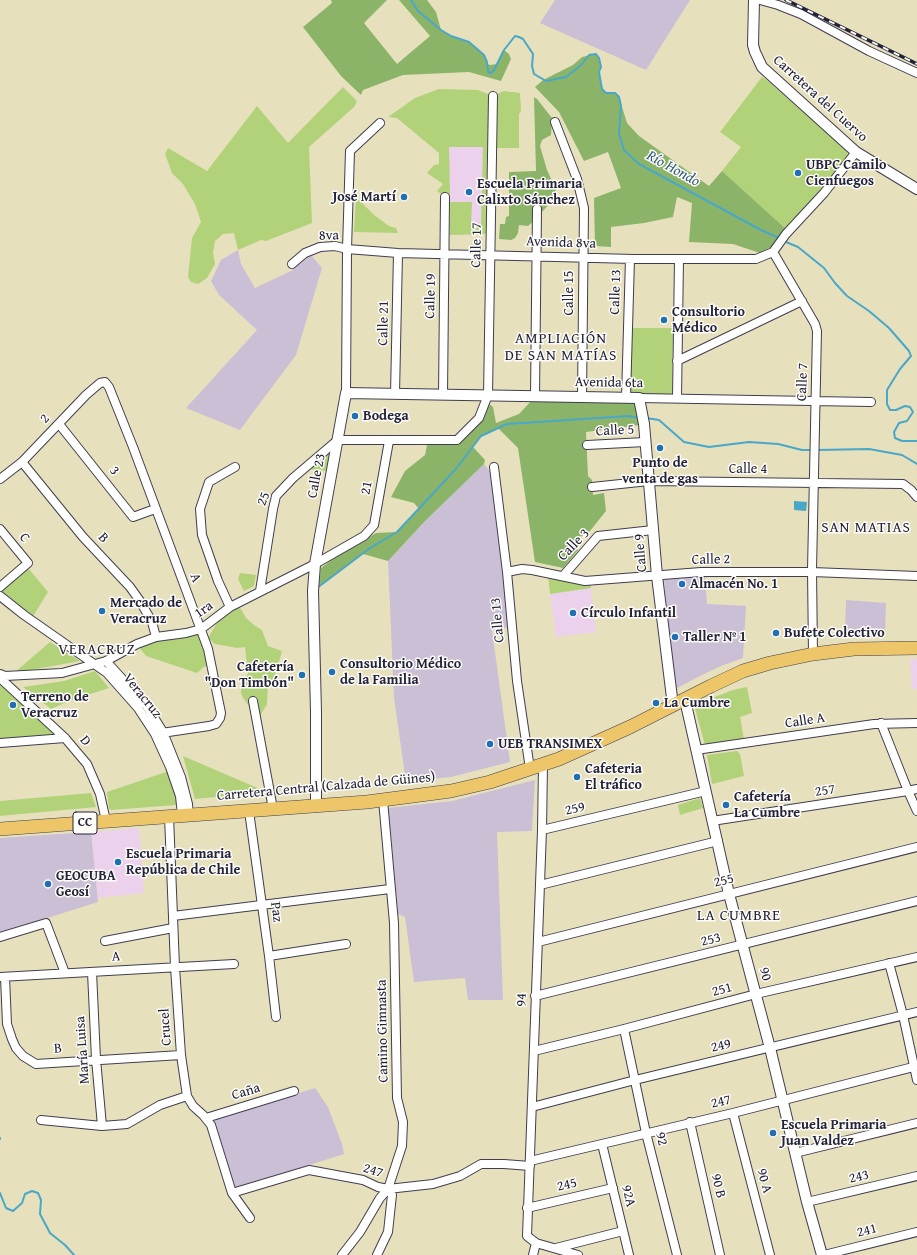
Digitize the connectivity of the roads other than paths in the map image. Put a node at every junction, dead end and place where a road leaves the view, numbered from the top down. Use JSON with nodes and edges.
{"nodes":[{"id":1,"x":754,"y":0,"type":"edge"},
{"id":2,"x":760,"y":0,"type":"edge"},
{"id":3,"x":917,"y":73,"type":"edge"},
{"id":4,"x":493,"y":96,"type":"dead end"},
{"id":5,"x":555,"y":122,"type":"dead end"},
{"id":6,"x":380,"y":123,"type":"dead end"},
{"id":7,"x":856,"y":152,"type":"junction"},
{"id":8,"x":917,"y":190,"type":"edge"},
{"id":9,"x":445,"y":197,"type":"dead end"},
{"id":10,"x":537,"y":209,"type":"dead end"},
{"id":11,"x":347,"y":249,"type":"junction"},
{"id":12,"x":398,"y":252,"type":"junction"},
{"id":13,"x":773,"y":252,"type":"junction"},
{"id":14,"x":444,"y":254,"type":"junction"},
{"id":15,"x":490,"y":254,"type":"junction"},
{"id":16,"x":536,"y":255,"type":"junction"},
{"id":17,"x":582,"y":257,"type":"junction"},
{"id":18,"x":630,"y":259,"type":"junction"},
{"id":19,"x":679,"y":259,"type":"junction"},
{"id":20,"x":292,"y":264,"type":"dead end"},
{"id":21,"x":802,"y":301,"type":"junction"},
{"id":22,"x":677,"y":361,"type":"junction"},
{"id":23,"x":109,"y":386,"type":"joint"},
{"id":24,"x":346,"y":393,"type":"junction"},
{"id":25,"x":395,"y":394,"type":"junction"},
{"id":26,"x":443,"y":394,"type":"junction"},
{"id":27,"x":488,"y":395,"type":"junction"},
{"id":28,"x":535,"y":397,"type":"junction"},
{"id":29,"x":582,"y":397,"type":"junction"},
{"id":30,"x":626,"y":397,"type":"junction"},
{"id":31,"x":677,"y":398,"type":"junction"},
{"id":32,"x":816,"y":400,"type":"junction"},
{"id":33,"x":871,"y":402,"type":"dead end"},
{"id":34,"x":640,"y":403,"type":"junction"},
{"id":35,"x":59,"y":424,"type":"junction"},
{"id":36,"x":338,"y":440,"type":"junction"},
{"id":37,"x":388,"y":441,"type":"junction"},
{"id":38,"x":645,"y":442,"type":"junction"},
{"id":39,"x":587,"y":445,"type":"dead end"},
{"id":40,"x":22,"y":462,"type":"junction"},
{"id":41,"x":235,"y":467,"type":"dead end"},
{"id":42,"x":494,"y":467,"type":"dead end"},
{"id":43,"x":0,"y":479,"type":"edge"},
{"id":44,"x":649,"y":481,"type":"junction"},
{"id":45,"x":814,"y":483,"type":"junction"},
{"id":46,"x":592,"y":487,"type":"dead end"},
{"id":47,"x":917,"y":498,"type":"edge"},
{"id":48,"x":155,"y":510,"type":"junction"},
{"id":49,"x":0,"y":529,"type":"edge"},
{"id":50,"x":653,"y":530,"type":"junction"},
{"id":51,"x":364,"y":536,"type":"joint"},
{"id":52,"x":315,"y":564,"type":"junction"},
{"id":53,"x":507,"y":572,"type":"junction"},
{"id":54,"x":812,"y":572,"type":"junction"},
{"id":55,"x":562,"y":576,"type":"junction"},
{"id":56,"x":657,"y":576,"type":"junction"},
{"id":57,"x":917,"y":576,"type":"edge"},
{"id":58,"x":0,"y":587,"type":"edge"},
{"id":59,"x":260,"y":591,"type":"junction"},
{"id":60,"x":0,"y":596,"type":"edge"},
{"id":61,"x":230,"y":607,"type":"junction"},
{"id":62,"x":201,"y":629,"type":"junction"},
{"id":63,"x":156,"y":637,"type":"junction"},
{"id":64,"x":917,"y":648,"type":"edge"},
{"id":65,"x":813,"y":654,"type":"junction"},
{"id":66,"x":106,"y":661,"type":"junction"},
{"id":67,"x":95,"y":664,"type":"junction"},
{"id":68,"x":0,"y":674,"type":"edge"},
{"id":69,"x":0,"y":678,"type":"edge"},
{"id":70,"x":685,"y":700,"type":"junction"},
{"id":71,"x":253,"y":701,"type":"dead end"},
{"id":72,"x":673,"y":706,"type":"junction"},
{"id":73,"x":881,"y":723,"type":"junction"},
{"id":74,"x":917,"y":723,"type":"edge"},
{"id":75,"x":159,"y":733,"type":"junction"},
{"id":76,"x":65,"y":738,"type":"junction"},
{"id":77,"x":0,"y":743,"type":"edge"},
{"id":78,"x":696,"y":750,"type":"junction"},
{"id":79,"x":536,"y":767,"type":"junction"},
{"id":80,"x":917,"y":789,"type":"edge"},
{"id":81,"x":706,"y":791,"type":"junction"},
{"id":82,"x":908,"y":792,"type":"junction"},
{"id":83,"x":382,"y":800,"type":"junction"},
{"id":84,"x":316,"y":806,"type":"junction"},
{"id":85,"x":273,"y":809,"type":"junction"},
{"id":86,"x":249,"y":811,"type":"junction"},
{"id":87,"x":917,"y":812,"type":"edge"},
{"id":88,"x":180,"y":815,"type":"junction"},
{"id":89,"x":106,"y":821,"type":"junction"},
{"id":90,"x":712,"y":821,"type":"junction"},
{"id":91,"x":0,"y":829,"type":"edge"},
{"id":92,"x":542,"y":830,"type":"junction"},
{"id":93,"x":718,"y":841,"type":"junction"},
{"id":94,"x":917,"y":847,"type":"edge"},
{"id":95,"x":540,"y":885,"type":"junction"},
{"id":96,"x":390,"y":889,"type":"junction"},
{"id":97,"x":729,"y":894,"type":"junction"},
{"id":98,"x":917,"y":901,"type":"edge"},
{"id":99,"x":262,"y":905,"type":"junction"},
{"id":100,"x":173,"y":916,"type":"junction"},
{"id":101,"x":173,"y":928,"type":"junction"},
{"id":102,"x":0,"y":937,"type":"edge"},
{"id":103,"x":105,"y":941,"type":"dead end"},
{"id":104,"x":538,"y":942,"type":"junction"},
{"id":105,"x":346,"y":944,"type":"dead end"},
{"id":106,"x":742,"y":945,"type":"junction"},
{"id":107,"x":270,"y":956,"type":"junction"},
{"id":108,"x":917,"y":958,"type":"edge"},
{"id":109,"x":889,"y":963,"type":"junction"},
{"id":110,"x":234,"y":964,"type":"dead end"},
{"id":111,"x":175,"y":967,"type":"junction"},
{"id":112,"x":92,"y":972,"type":"junction"},
{"id":113,"x":65,"y":973,"type":"junction"},
{"id":114,"x":2,"y":977,"type":"edge"},
{"id":115,"x":756,"y":994,"type":"junction"},
{"id":116,"x":535,"y":996,"type":"junction"},
{"id":117,"x":917,"y":1012,"type":"edge"},
{"id":118,"x":903,"y":1015,"type":"junction"},
{"id":119,"x":276,"y":1018,"type":"dead end"},
{"id":120,"x":624,"y":1029,"type":"junction"},
{"id":121,"x":770,"y":1048,"type":"junction"},
{"id":122,"x":534,"y":1051,"type":"junction"},
{"id":123,"x":181,"y":1055,"type":"junction"},
{"id":124,"x":96,"y":1059,"type":"junction"},
{"id":125,"x":915,"y":1067,"type":"edge"},
{"id":126,"x":635,"y":1080,"type":"junction"},
{"id":127,"x":917,"y":1080,"type":"edge"},
{"id":128,"x":294,"y":1091,"type":"dead end"},
{"id":129,"x":188,"y":1096,"type":"junction"},
{"id":130,"x":783,"y":1100,"type":"junction"},
{"id":131,"x":532,"y":1107,"type":"junction"},
{"id":132,"x":733,"y":1113,"type":"junction"},
{"id":133,"x":206,"y":1118,"type":"junction"},
{"id":134,"x":41,"y":1120,"type":"dead end"},
{"id":135,"x":690,"y":1122,"type":"junction"},
{"id":136,"x":917,"y":1123,"type":"edge"},
{"id":137,"x":102,"y":1126,"type":"junction"},
{"id":138,"x":646,"y":1133,"type":"junction"},
{"id":139,"x":602,"y":1144,"type":"junction"},
{"id":140,"x":795,"y":1153,"type":"junction"},
{"id":141,"x":530,"y":1163,"type":"junction"},
{"id":142,"x":917,"y":1176,"type":"edge"},
{"id":143,"x":613,"y":1188,"type":"junction"},
{"id":144,"x":388,"y":1189,"type":"junction"},
{"id":145,"x":232,"y":1193,"type":"junction"},
{"id":146,"x":807,"y":1202,"type":"junction"},
{"id":147,"x":527,"y":1208,"type":"junction"},
{"id":148,"x":250,"y":1218,"type":"dead end"},
{"id":149,"x":623,"y":1231,"type":"junction"},
{"id":150,"x":917,"y":1232,"type":"edge"},
{"id":151,"x":536,"y":1243,"type":"junction"},
{"id":152,"x":555,"y":1248,"type":"junction"},
{"id":153,"x":342,"y":1255,"type":"edge"},
{"id":154,"x":378,"y":1255,"type":"edge"},
{"id":155,"x":533,"y":1255,"type":"edge"},
{"id":156,"x":578,"y":1255,"type":"edge"},
{"id":157,"x":629,"y":1255,"type":"edge"},
{"id":158,"x":677,"y":1255,"type":"edge"},
{"id":159,"x":720,"y":1255,"type":"edge"},
{"id":160,"x":770,"y":1255,"type":"edge"},
{"id":161,"x":823,"y":1255,"type":"edge"}],
"edges":[{"from":1,"to":7,"type":"street","name":"Carretera del Cuervo"},
{"from":2,"to":3,"type":"street"},
{"from":4,"to":15,"type":"street","name":"Calle 17"},
{"from":5,"to":17,"type":"street","name":"Calle 15"},
{"from":6,"to":11,"type":"street","name":"Calle 23"},
{"from":7,"to":8,"type":"street","name":"Carretera del Cuervo"},
{"from":7,"to":13,"type":"street"},
{"from":9,"to":14,"type":"street","name":"Calle 19"},
{"from":10,"to":16,"type":"street"},
{"from":11,"to":12,"type":"street","name":"Avenida 8va"},
{"from":11,"to":20,"type":"street","name":"8va"},
{"from":11,"to":24,"type":"street","name":"Calle 23"},
{"from":12,"to":14,"type":"street","name":"Avenida 8va"},
{"from":12,"to":25,"type":"street","name":"Calle 21"},
{"from":13,"to":19,"type":"street","name":"Avenida 8va"},
{"from":13,"to":21,"type":"street","name":"Calle 7"},
{"from":14,"to":15,"type":"street","name":"Avenida 8va"},
{"from":14,"to":26,"type":"street","name":"Calle 19"},
{"from":15,"to":16,"type":"street","name":"Avenida 8va"},
{"from":15,"to":27,"type":"street","name":"Calle 17"},
{"from":16,"to":17,"type":"street","name":"Avenida 8va"},
{"from":16,"to":28,"type":"street"},
{"from":17,"to":18,"type":"street","name":"Avenida 8va"},
{"from":17,"to":29,"type":"street","name":"Calle 15"},
{"from":18,"to":19,"type":"street","name":"Avenida 8va"},
{"from":18,"to":30,"type":"street","name":"Calle 13"},
{"from":19,"to":22,"type":"street"},
{"from":21,"to":22,"type":"street"},
{"from":21,"to":32,"type":"street","name":"Calle 7"},
{"from":22,"to":31,"type":"street"},
{"from":23,"to":35,"type":"street","name":"2"},
{"from":23,"to":48,"type":"street","name":"A"},
{"from":24,"to":25,"type":"street","name":"Avenida 6ta"},
{"from":24,"to":36,"type":"street","name":"Calle 23"},
{"from":25,"to":26,"type":"street","name":"Avenida 6ta"},
{"from":26,"to":27,"type":"street","name":"Avenida 6ta"},
{"from":27,"to":28,"type":"street","name":"Avenida 6ta"},
{"from":27,"to":37,"type":"street"},
{"from":28,"to":29,"type":"street","name":"Avenida 6ta"},
{"from":29,"to":30,"type":"street","name":"Avenida 6ta"},
{"from":30,"to":34,"type":"street","name":"Avenida 6ta"},
{"from":31,"to":32,"type":"street","name":"Avenida 6ta"},
{"from":31,"to":34,"type":"street","name":"Avenida 6ta"},
{"from":32,"to":33,"type":"street","name":"Avenida 6ta"},
{"from":32,"to":45,"type":"street","name":"Calle 7"},
{"from":34,"to":38,"type":"street","name":"Calle 9"},
{"from":35,"to":40,"type":"street","name":"2"},
{"from":35,"to":48,"type":"street","name":"3"},
{"from":36,"to":37,"type":"street"},
{"from":36,"to":52,"type":"street","name":"Calle 23"},
{"from":36,"to":59,"type":"street","name":"25"},
{"from":37,"to":51,"type":"street","name":"21"},
{"from":38,"to":39,"type":"street","name":"Calle 5"},
{"from":38,"to":44,"type":"street","name":"Calle 9"},
{"from":40,"to":43,"type":"street","name":"2"},
{"from":40,"to":63,"type":"street","name":"B"},
{"from":41,"to":61,"type":"street"},
{"from":42,"to":53,"type":"street","name":"Calle 13"},
{"from":44,"to":45,"type":"street","name":"Calle 4"},
{"from":44,"to":46,"type":"street","name":"Calle 4"},
{"from":44,"to":50,"type":"street","name":"Calle 9"},
{"from":45,"to":47,"type":"street","name":"Calle 4"},
{"from":45,"to":54,"type":"street","name":"Calle 7"},
{"from":48,"to":62,"type":"street","name":"A"},
{"from":49,"to":58,"type":"street","name":"C"},
{"from":50,"to":55,"type":"street","name":"Calle 3"},
{"from":50,"to":56,"type":"street","name":"Calle 9"},
{"from":51,"to":52,"type":"street","name":"1ra"},
{"from":52,"to":59,"type":"street","name":"1ra"},
{"from":52,"to":84,"type":"street","name":"Calle 23"},
{"from":53,"to":55,"type":"street","name":"Calle 2"},
{"from":53,"to":79,"type":"street","name":"Calle 13"},
{"from":54,"to":56,"type":"street","name":"Calle 2"},
{"from":54,"to":57,"type":"street","name":"Calle 2"},
{"from":54,"to":65,"type":"street","name":"Calle 7"},
{"from":55,"to":56,"type":"street","name":"Calle 2"},
{"from":56,"to":72,"type":"street","name":"Calle 9"},
{"from":59,"to":61,"type":"street","name":"1ra"},
{"from":60,"to":67,"type":"street","name":"Veracruz"},
{"from":61,"to":62,"type":"street","name":"1ra"},
{"from":62,"to":63,"type":"street","name":"1ra"},
{"from":62,"to":75,"type":"street","name":"A"},
{"from":63,"to":66,"type":"street","name":"1ra"},
{"from":64,"to":65,"type":"main road","name":"Carretera Central (Calzada de Güines)","number":"CC"},
{"from":65,"to":70,"type":"main road","name":"Carretera Central (Calzada de Güines)","number":"CC"},
{"from":66,"to":67,"type":"street","name":"1ra"},
{"from":66,"to":75,"type":"street","name":"Veracruz"},
{"from":67,"to":68,"type":"street","name":"1ra"},
{"from":67,"to":75,"type":"street","name":"Veracruz"},
{"from":69,"to":76,"type":"street","name":"D"},
{"from":70,"to":72,"type":"main road","name":"Carretera Central (Calzada de Güines)","number":"CC"},
{"from":70,"to":78,"type":"street","name":"90"},
{"from":71,"to":85,"type":"street"},
{"from":72,"to":79,"type":"main road","name":"Carretera Central (Calzada de Güines)","number":"CC"},
{"from":73,"to":74,"type":"street","name":"Calle A"},
{"from":73,"to":78,"type":"street","name":"Calle A"},
{"from":73,"to":82,"type":"street"},
{"from":75,"to":88,"type":"street","name":"Veracruz"},
{"from":76,"to":77,"type":"street"},
{"from":76,"to":89,"type":"street","name":"D"},
{"from":78,"to":81,"type":"street","name":"90"},
{"from":79,"to":83,"type":"main road","name":"Carretera Central (Calzada de Güines)","number":"CC"},
{"from":79,"to":92,"type":"street","name":"94"},
{"from":80,"to":82,"type":"street","name":"257"},
{"from":81,"to":90,"type":"street","name":"90"},
{"from":81,"to":92,"type":"street","name":"259"},
{"from":82,"to":87,"type":"street"},
{"from":82,"to":90,"type":"street","name":"257"},
{"from":83,"to":84,"type":"main road","name":"Carretera Central (Calzada de Güines)","number":"CC"},
{"from":83,"to":96,"type":"street","name":"Camino Gimnasta"},
{"from":84,"to":85,"type":"main road","name":"Carretera Central (Calzada de Güines)","number":"CC"},
{"from":85,"to":86,"type":"main road","name":"Carretera Central (Calzada de Güines)","number":"CC"},
{"from":86,"to":88,"type":"main road","name":"Carretera Central (Calzada de Güines)","number":"CC"},
{"from":86,"to":99,"type":"street","name":"Paz"},
{"from":88,"to":89,"type":"main road","name":"Carretera Central (Calzada de Güines)","number":"CC"},
{"from":88,"to":100,"type":"street","name":"Crucel"},
{"from":89,"to":91,"type":"main road","name":"Carretera Central (Calzada de Güines)","number":"CC"},
{"from":90,"to":93,"type":"street","name":"90"},
{"from":92,"to":95,"type":"street","name":"94"},
{"from":93,"to":95,"type":"street"},
{"from":93,"to":97,"type":"street","name":"90"},
{"from":94,"to":97,"type":"street","name":"255"},
{"from":95,"to":104,"type":"street","name":"94"},
{"from":96,"to":99,"type":"street"},
{"from":96,"to":144,"type":"street","name":"Camino Gimnasta"},
{"from":97,"to":104,"type":"street","name":"255"},
{"from":97,"to":106,"type":"street","name":"90"},
{"from":98,"to":106,"type":"street","name":"253"},
{"from":99,"to":100,"type":"street"},
{"from":99,"to":107,"type":"street","name":"Paz"},
{"from":100,"to":101,"type":"street","name":"Crucel"},
{"from":101,"to":103,"type":"street"},
{"from":101,"to":111,"type":"street","name":"Crucel"},
{"from":102,"to":113,"type":"street"},
{"from":104,"to":116,"type":"street","name":"94"},
{"from":105,"to":107,"type":"street"},
{"from":106,"to":115,"type":"street","name":"90"},
{"from":106,"to":116,"type":"street","name":"253"},
{"from":107,"to":119,"type":"street","name":"Paz"},
{"from":108,"to":109,"type":"street","name":"251"},
{"from":109,"to":115,"type":"street","name":"251"},
{"from":109,"to":118,"type":"street"},
{"from":110,"to":111,"type":"street","name":"A"},
{"from":111,"to":112,"type":"street","name":"A"},
{"from":111,"to":123,"type":"street","name":"Crucel"},
{"from":112,"to":113,"type":"street","name":"A"},
{"from":112,"to":124,"type":"street","name":"María Luisa"},
{"from":113,"to":114,"type":"street","name":"A"},
{"from":114,"to":124,"type":"street","name":"B"},
{"from":115,"to":120,"type":"street","name":"251"},
{"from":115,"to":121,"type":"street","name":"90"},
{"from":116,"to":122,"type":"street","name":"94"},
{"from":117,"to":118,"type":"street","name":"249"},
{"from":118,"to":121,"type":"street","name":"249"},
{"from":118,"to":125,"type":"street"},
{"from":120,"to":122,"type":"street","name":"251"},
{"from":120,"to":126,"type":"street","name":"92"},
{"from":121,"to":126,"type":"street","name":"249"},
{"from":121,"to":130,"type":"street","name":"90"},
{"from":122,"to":131,"type":"street","name":"94"},
{"from":123,"to":124,"type":"street","name":"B"},
{"from":123,"to":129,"type":"street","name":"Crucel"},
{"from":124,"to":137,"type":"street","name":"María Luisa"},
{"from":125,"to":127,"type":"street"},
{"from":125,"to":130,"type":"street","name":"247"},
{"from":126,"to":131,"type":"street","name":"249"},
{"from":126,"to":138,"type":"street","name":"92"},
{"from":128,"to":133,"type":"street","name":"Caña"},
{"from":129,"to":133,"type":"street","name":"Crucel"},
{"from":129,"to":137,"type":"street"},
{"from":130,"to":132,"type":"street","name":"247"},
{"from":130,"to":140,"type":"street","name":"90"},
{"from":131,"to":141,"type":"street","name":"94"},
{"from":132,"to":135,"type":"street","name":"247"},
{"from":132,"to":160,"type":"street","name":"90 A"},
{"from":133,"to":145,"type":"street","name":"Crucel"},
{"from":134,"to":137,"type":"street"},
{"from":135,"to":138,"type":"street","name":"247"},
{"from":135,"to":159,"type":"street","name":"90 B"},
{"from":136,"to":140,"type":"street"},
{"from":138,"to":139,"type":"street","name":"247"},
{"from":138,"to":158,"type":"street","name":"92"},
{"from":139,"to":141,"type":"street","name":"247"},
{"from":139,"to":143,"type":"street","name":"92A"},
{"from":140,"to":146,"type":"street","name":"90"},
{"from":141,"to":144,"type":"street","name":"247"},
{"from":141,"to":147,"type":"street","name":"94"},
{"from":142,"to":146,"type":"street","name":"243"},
{"from":143,"to":147,"type":"street","name":"245"},
{"from":143,"to":149,"type":"street","name":"92A"},
{"from":144,"to":145,"type":"street","name":"247"},
{"from":144,"to":153,"type":"street"},
{"from":144,"to":154,"type":"street","name":"Camino Gimnasta"},
{"from":145,"to":148,"type":"street","name":"Crucel"},
{"from":146,"to":161,"type":"street","name":"90"},
{"from":147,"to":151,"type":"street","name":"94"},
{"from":149,"to":152,"type":"street"},
{"from":149,"to":157,"type":"street","name":"92A"},
{"from":150,"to":161,"type":"street","name":"241"},
{"from":151,"to":152,"type":"street"},
{"from":151,"to":155,"type":"street"},
{"from":152,"to":156,"type":"street"}]}
